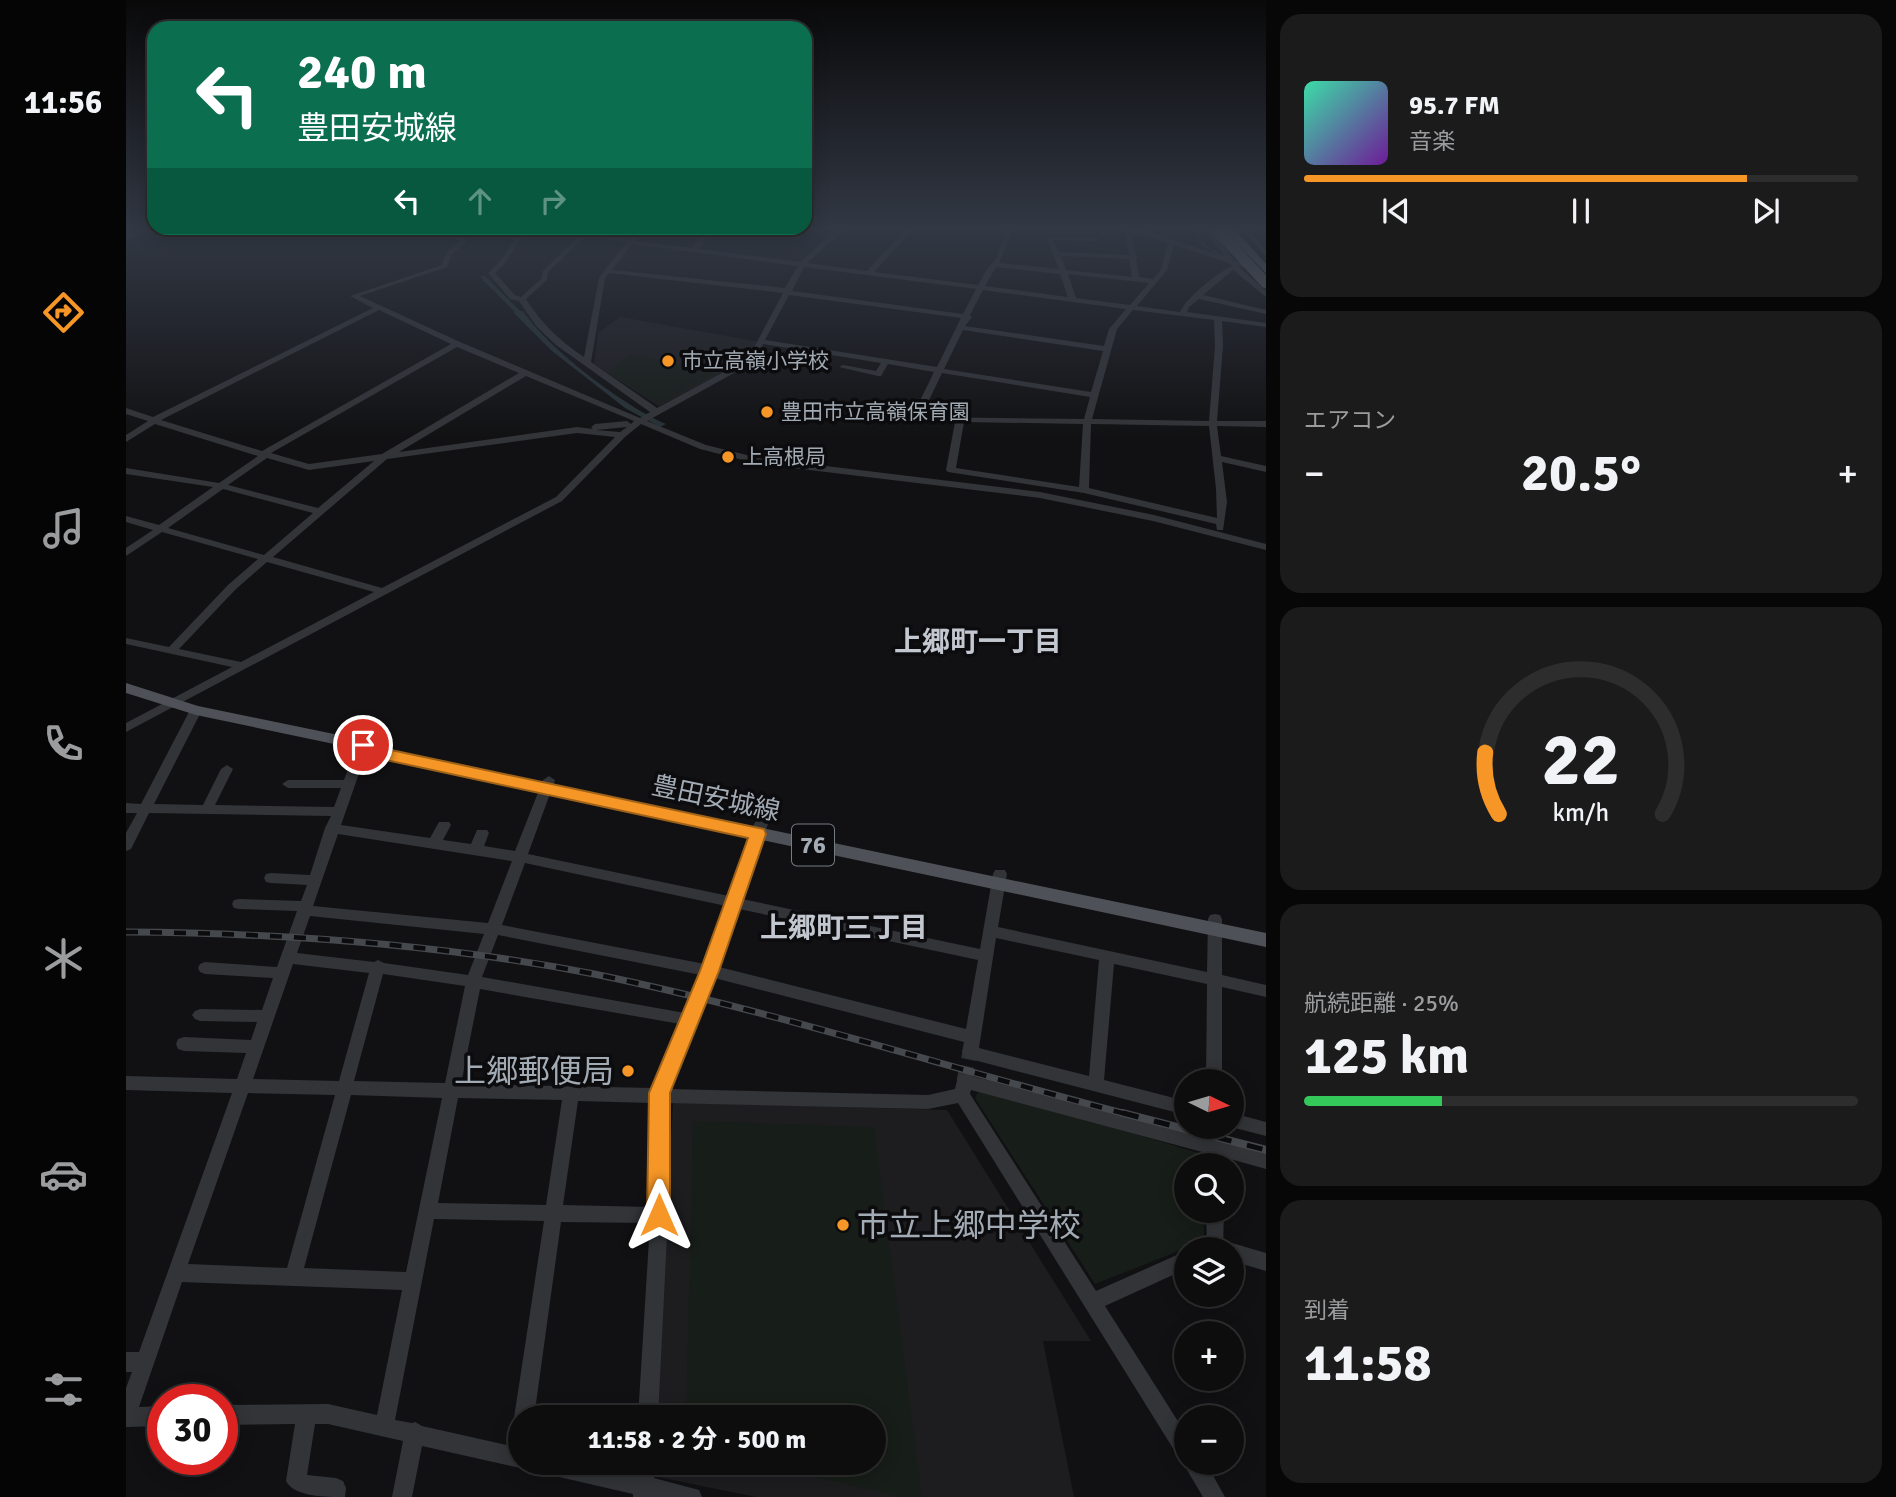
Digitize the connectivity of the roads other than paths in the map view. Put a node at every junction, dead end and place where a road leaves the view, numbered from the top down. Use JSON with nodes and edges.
{"nodes":[{"id":1,"x":360,"y":299,"type":"edge"},
{"id":2,"x":522,"y":299,"type":"edge"},
{"id":3,"x":598,"y":299,"type":"edge"},
{"id":4,"x":785,"y":299,"type":"edge"},
{"id":5,"x":838,"y":299,"type":"edge"},
{"id":6,"x":977,"y":299,"type":"edge"},
{"id":7,"x":1064,"y":299,"type":"edge"},
{"id":8,"x":1140,"y":299,"type":"edge"},
{"id":9,"x":1194,"y":299,"type":"edge"},
{"id":10,"x":1209,"y":299,"type":"edge"},
{"id":11,"x":1073,"y":300,"type":"joint"},
{"id":12,"x":378,"y":308,"type":"junction"},
{"id":13,"x":1132,"y":308,"type":"junction"},
{"id":14,"x":1266,"y":312,"type":"edge"},
{"id":15,"x":1182,"y":315,"type":"junction"},
{"id":16,"x":968,"y":317,"type":"junction"},
{"id":17,"x":1218,"y":320,"type":"junction"},
{"id":18,"x":1266,"y":325,"type":"edge"},
{"id":19,"x":962,"y":328,"type":"junction"},
{"id":20,"x":762,"y":342,"type":"junction"},
{"id":21,"x":457,"y":344,"type":"junction"},
{"id":22,"x":1108,"y":349,"type":"junction"},
{"id":23,"x":587,"y":363,"type":"junction"},
{"id":24,"x":885,"y":363,"type":"junction"},
{"id":25,"x":843,"y":367,"type":"dead end"},
{"id":26,"x":940,"y":371,"type":"junction"},
{"id":27,"x":525,"y":373,"type":"junction"},
{"id":28,"x":1094,"y":395,"type":"junction"},
{"id":29,"x":126,"y":411,"type":"edge"},
{"id":30,"x":648,"y":417,"type":"junction"},
{"id":31,"x":155,"y":420,"type":"junction"},
{"id":32,"x":960,"y":421,"type":"junction"},
{"id":33,"x":1087,"y":422,"type":"junction"},
{"id":34,"x":1213,"y":423,"type":"junction"},
{"id":35,"x":627,"y":424,"type":"dead end"},
{"id":36,"x":1266,"y":424,"type":"edge"},
{"id":37,"x":577,"y":430,"type":"junction"},
{"id":38,"x":622,"y":435,"type":"junction"},
{"id":39,"x":126,"y":439,"type":"edge"},
{"id":40,"x":264,"y":454,"type":"junction"},
{"id":41,"x":384,"y":457,"type":"junction"},
{"id":42,"x":1218,"y":458,"type":"junction"},
{"id":43,"x":1266,"y":469,"type":"edge"},
{"id":44,"x":126,"y":471,"type":"edge"},
{"id":45,"x":220,"y":486,"type":"junction"},
{"id":46,"x":1084,"y":490,"type":"junction"},
{"id":47,"x":322,"y":512,"type":"junction"},
{"id":48,"x":126,"y":519,"type":"edge"},
{"id":49,"x":162,"y":528,"type":"junction"},
{"id":50,"x":1220,"y":529,"type":"junction"},
{"id":51,"x":1266,"y":547,"type":"edge"},
{"id":52,"x":126,"y":553,"type":"edge"},
{"id":53,"x":269,"y":557,"type":"junction"},
{"id":54,"x":381,"y":591,"type":"junction"},
{"id":55,"x":126,"y":641,"type":"edge"},
{"id":56,"x":170,"y":652,"type":"junction"},
{"id":57,"x":242,"y":666,"type":"junction"},
{"id":58,"x":126,"y":688,"type":"edge"},
{"id":59,"x":172,"y":703,"type":"junction"},
{"id":60,"x":196,"y":710,"type":"junction"},
{"id":61,"x":126,"y":728,"type":"edge"},
{"id":62,"x":363,"y":745,"type":"junction"},
{"id":63,"x":227,"y":769,"type":"dead end"},
{"id":64,"x":288,"y":784,"type":"dead end"},
{"id":65,"x":348,"y":784,"type":"junction"},
{"id":66,"x":547,"y":784,"type":"junction"},
{"id":67,"x":126,"y":808,"type":"edge"},
{"id":68,"x":146,"y":808,"type":"junction"},
{"id":69,"x":207,"y":809,"type":"junction"},
{"id":70,"x":338,"y":811,"type":"junction"},
{"id":71,"x":444,"y":825,"type":"dead end"},
{"id":72,"x":332,"y":828,"type":"junction"},
{"id":73,"x":760,"y":829,"type":"junction"},
{"id":74,"x":482,"y":833,"type":"dead end"},
{"id":75,"x":434,"y":844,"type":"junction"},
{"id":76,"x":126,"y":846,"type":"edge"},
{"id":77,"x":476,"y":850,"type":"junction"},
{"id":78,"x":521,"y":857,"type":"junction"},
{"id":79,"x":271,"y":878,"type":"dead end"},
{"id":80,"x":999,"y":879,"type":"junction"},
{"id":81,"x":314,"y":880,"type":"junction"},
{"id":82,"x":735,"y":902,"type":"junction"},
{"id":83,"x":239,"y":904,"type":"dead end"},
{"id":84,"x":304,"y":908,"type":"junction"},
{"id":85,"x":1216,"y":924,"type":"junction"},
{"id":86,"x":494,"y":929,"type":"junction"},
{"id":87,"x":1266,"y":930,"type":"edge"},
{"id":88,"x":991,"y":931,"type":"junction"},
{"id":89,"x":1266,"y":940,"type":"edge"},
{"id":90,"x":987,"y":956,"type":"junction"},
{"id":91,"x":1107,"y":957,"type":"junction"},
{"id":92,"x":284,"y":966,"type":"junction"},
{"id":93,"x":378,"y":966,"type":"junction"},
{"id":94,"x":205,"y":968,"type":"dead end"},
{"id":95,"x":710,"y":971,"type":"junction"},
{"id":96,"x":474,"y":979,"type":"junction"},
{"id":97,"x":1213,"y":979,"type":"junction"},
{"id":98,"x":1266,"y":991,"type":"edge"},
{"id":99,"x":200,"y":1015,"type":"dead end"},
{"id":100,"x":265,"y":1016,"type":"junction"},
{"id":101,"x":691,"y":1020,"type":"junction"},
{"id":102,"x":972,"y":1037,"type":"junction"},
{"id":103,"x":184,"y":1044,"type":"dead end"},
{"id":104,"x":254,"y":1047,"type":"junction"},
{"id":105,"x":1214,"y":1069,"type":"edge"},
{"id":106,"x":126,"y":1083,"type":"edge"},
{"id":107,"x":243,"y":1084,"type":"junction"},
{"id":108,"x":1096,"y":1085,"type":"junction"},
{"id":109,"x":346,"y":1090,"type":"junction"},
{"id":110,"x":451,"y":1092,"type":"junction"},
{"id":111,"x":572,"y":1093,"type":"junction"},
{"id":112,"x":659,"y":1093,"type":"junction"},
{"id":113,"x":962,"y":1095,"type":"junction"},
{"id":114,"x":1174,"y":1105,"type":"edge"},
{"id":115,"x":1244,"y":1123,"type":"edge"},
{"id":116,"x":1266,"y":1129,"type":"edge"},
{"id":117,"x":1202,"y":1153,"type":"edge"},
{"id":118,"x":1244,"y":1159,"type":"edge"},
{"id":119,"x":1266,"y":1161,"type":"edge"},
{"id":120,"x":428,"y":1211,"type":"junction"},
{"id":121,"x":554,"y":1212,"type":"junction"},
{"id":122,"x":659,"y":1215,"type":"junction"},
{"id":123,"x":1244,"y":1256,"type":"edge"},
{"id":124,"x":1266,"y":1262,"type":"edge"},
{"id":125,"x":1174,"y":1265,"type":"edge"},
{"id":126,"x":176,"y":1273,"type":"junction"},
{"id":127,"x":293,"y":1277,"type":"junction"},
{"id":128,"x":414,"y":1281,"type":"junction"},
{"id":129,"x":1094,"y":1301,"type":"junction"},
{"id":130,"x":135,"y":1362,"type":"edge"},
{"id":131,"x":526,"y":1405,"type":"edge"},
{"id":132,"x":649,"y":1405,"type":"edge"},
{"id":133,"x":307,"y":1414,"type":"junction"},
{"id":134,"x":238,"y":1415,"type":"edge"},
{"id":135,"x":126,"y":1416,"type":"edge"},
{"id":136,"x":147,"y":1416,"type":"edge"},
{"id":137,"x":384,"y":1427,"type":"junction"},
{"id":138,"x":1174,"y":1431,"type":"edge"},
{"id":139,"x":415,"y":1432,"type":"junction"},
{"id":140,"x":508,"y":1452,"type":"edge"},
{"id":141,"x":585,"y":1475,"type":"edge"},
{"id":142,"x":1201,"y":1475,"type":"edge"},
{"id":143,"x":643,"y":1491,"type":"edge"},
{"id":144,"x":335,"y":1497,"type":"edge"},
{"id":145,"x":402,"y":1497,"type":"edge"},
{"id":146,"x":692,"y":1497,"type":"edge"},
{"id":147,"x":1215,"y":1497,"type":"edge"}],
"edges":[{"from":1,"to":12,"type":"street"},
{"from":2,"to":23,"type":"street"},
{"from":3,"to":23,"type":"street"},
{"from":4,"to":20,"type":"street"},
{"from":5,"to":16,"type":"street"},
{"from":6,"to":16,"type":"street"},
{"from":7,"to":11,"type":"street"},
{"from":8,"to":13,"type":"street"},
{"from":9,"to":15,"type":"street"},
{"from":10,"to":14,"type":"street"},
{"from":11,"to":13,"type":"street"},
{"from":12,"to":21,"type":"street"},
{"from":12,"to":31,"type":"street"},
{"from":13,"to":15,"type":"street"},
{"from":13,"to":22,"type":"street"},
{"from":15,"to":17,"type":"street"},
{"from":16,"to":19,"type":"street"},
{"from":17,"to":18,"type":"street"},
{"from":17,"to":34,"type":"street"},
{"from":19,"to":22,"type":"street"},
{"from":19,"to":26,"type":"street"},
{"from":20,"to":24,"type":"street"},
{"from":20,"to":30,"type":"street"},
{"from":21,"to":27,"type":"street"},
{"from":21,"to":40,"type":"street"},
{"from":22,"to":28,"type":"street"},
{"from":23,"to":30,"type":"street"},
{"from":24,"to":25,"type":"street"},
{"from":24,"to":26,"type":"street"},
{"from":26,"to":28,"type":"street"},
{"from":26,"to":32,"type":"street"},
{"from":27,"to":30,"type":"street"},
{"from":27,"to":41,"type":"street"},
{"from":28,"to":33,"type":"street"},
{"from":29,"to":31,"type":"street"},
{"from":30,"to":38,"type":"street"},
{"from":30,"to":50,"type":"street"},
{"from":31,"to":39,"type":"street"},
{"from":31,"to":40,"type":"street"},
{"from":32,"to":33,"type":"street"},
{"from":32,"to":46,"type":"street"},
{"from":33,"to":34,"type":"street"},
{"from":33,"to":46,"type":"street"},
{"from":34,"to":36,"type":"street"},
{"from":34,"to":42,"type":"street"},
{"from":35,"to":37,"type":"street"},
{"from":37,"to":38,"type":"street"},
{"from":37,"to":41,"type":"street"},
{"from":38,"to":54,"type":"street"},
{"from":40,"to":41,"type":"street"},
{"from":40,"to":45,"type":"street"},
{"from":41,"to":47,"type":"street"},
{"from":42,"to":43,"type":"street"},
{"from":42,"to":50,"type":"street"},
{"from":44,"to":45,"type":"street"},
{"from":45,"to":47,"type":"street"},
{"from":45,"to":49,"type":"street"},
{"from":46,"to":50,"type":"street"},
{"from":47,"to":53,"type":"street"},
{"from":48,"to":49,"type":"street"},
{"from":49,"to":52,"type":"street"},
{"from":49,"to":53,"type":"street"},
{"from":50,"to":51,"type":"street"},
{"from":53,"to":54,"type":"street"},
{"from":53,"to":56,"type":"street"},
{"from":54,"to":57,"type":"street"},
{"from":55,"to":56,"type":"street"},
{"from":56,"to":57,"type":"street"},
{"from":57,"to":59,"type":"street"},
{"from":58,"to":59,"type":"main road","name":"豊田安城線","number":"76"},
{"from":59,"to":60,"type":"main road","name":"豊田安城線","number":"76"},
{"from":59,"to":61,"type":"street"},
{"from":60,"to":62,"type":"main road","name":"豊田安城線","number":"76"},
{"from":60,"to":68,"type":"street"},
{"from":62,"to":65,"type":"street"},
{"from":62,"to":66,"type":"main road","name":"豊田安城線","number":"76"},
{"from":63,"to":69,"type":"street"},
{"from":64,"to":65,"type":"street"},
{"from":65,"to":70,"type":"street"},
{"from":66,"to":73,"type":"main road","name":"豊田安城線","number":"76"},
{"from":66,"to":78,"type":"street"},
{"from":67,"to":68,"type":"street"},
{"from":68,"to":69,"type":"street"},
{"from":68,"to":76,"type":"street"},
{"from":69,"to":70,"type":"street"},
{"from":70,"to":72,"type":"street"},
{"from":71,"to":75,"type":"street"},
{"from":72,"to":75,"type":"street"},
{"from":72,"to":81,"type":"street"},
{"from":73,"to":80,"type":"main road","name":"豊田安城線","number":"76"},
{"from":73,"to":82,"type":"street"},
{"from":74,"to":77,"type":"street"},
{"from":75,"to":77,"type":"street"},
{"from":77,"to":78,"type":"street"},
{"from":78,"to":82,"type":"street"},
{"from":78,"to":86,"type":"street"},
{"from":79,"to":81,"type":"street"},
{"from":80,"to":85,"type":"main road","name":"豊田安城線","number":"76"},
{"from":80,"to":88,"type":"street"},
{"from":81,"to":84,"type":"street"},
{"from":82,"to":90,"type":"street"},
{"from":82,"to":95,"type":"street"},
{"from":83,"to":84,"type":"street"},
{"from":84,"to":86,"type":"street"},
{"from":84,"to":92,"type":"street"},
{"from":85,"to":87,"type":"main road","name":"豊田安城線","number":"76"},
{"from":85,"to":89,"type":"main road","name":"豊田安城線","number":"76"},
{"from":85,"to":97,"type":"street"},
{"from":86,"to":95,"type":"street"},
{"from":86,"to":96,"type":"street"},
{"from":88,"to":90,"type":"street"},
{"from":88,"to":91,"type":"street"},
{"from":90,"to":102,"type":"street"},
{"from":91,"to":97,"type":"street"},
{"from":91,"to":108,"type":"street"},
{"from":92,"to":93,"type":"street"},
{"from":92,"to":94,"type":"street"},
{"from":92,"to":100,"type":"street"},
{"from":93,"to":96,"type":"street"},
{"from":93,"to":109,"type":"street"},
{"from":95,"to":101,"type":"street"},
{"from":95,"to":102,"type":"street"},
{"from":96,"to":101,"type":"street"},
{"from":96,"to":110,"type":"street"},
{"from":97,"to":98,"type":"street"},
{"from":97,"to":105,"type":"street"},
{"from":99,"to":100,"type":"street"},
{"from":100,"to":104,"type":"street"},
{"from":101,"to":112,"type":"street"},
{"from":102,"to":108,"type":"street"},
{"from":103,"to":104,"type":"street"},
{"from":104,"to":107,"type":"street"},
{"from":106,"to":107,"type":"street"},
{"from":107,"to":109,"type":"street"},
{"from":107,"to":126,"type":"street"},
{"from":108,"to":114,"type":"street"},
{"from":109,"to":110,"type":"street"},
{"from":109,"to":127,"type":"street"},
{"from":110,"to":111,"type":"street"},
{"from":110,"to":120,"type":"street"},
{"from":111,"to":112,"type":"street"},
{"from":111,"to":121,"type":"street"},
{"from":112,"to":113,"type":"street"},
{"from":112,"to":122,"type":"street"},
{"from":113,"to":117,"type":"street"},
{"from":113,"to":129,"type":"street"},
{"from":115,"to":116,"type":"street"},
{"from":118,"to":119,"type":"street"},
{"from":120,"to":121,"type":"street"},
{"from":120,"to":128,"type":"street"},
{"from":121,"to":122,"type":"street"},
{"from":121,"to":131,"type":"street"},
{"from":122,"to":132,"type":"street"},
{"from":123,"to":124,"type":"street"},
{"from":125,"to":129,"type":"street"},
{"from":126,"to":127,"type":"street"},
{"from":126,"to":130,"type":"street"},
{"from":127,"to":128,"type":"street"},
{"from":128,"to":137,"type":"street"},
{"from":129,"to":138,"type":"street"},
{"from":130,"to":135,"type":"street"},
{"from":133,"to":134,"type":"street"},
{"from":133,"to":137,"type":"street"},
{"from":133,"to":144,"type":"street"},
{"from":135,"to":136,"type":"street"},
{"from":137,"to":139,"type":"street"},
{"from":139,"to":140,"type":"street"},
{"from":139,"to":145,"type":"street"},
{"from":141,"to":143,"type":"street"},
{"from":142,"to":147,"type":"street"},
{"from":143,"to":146,"type":"street"}]}
